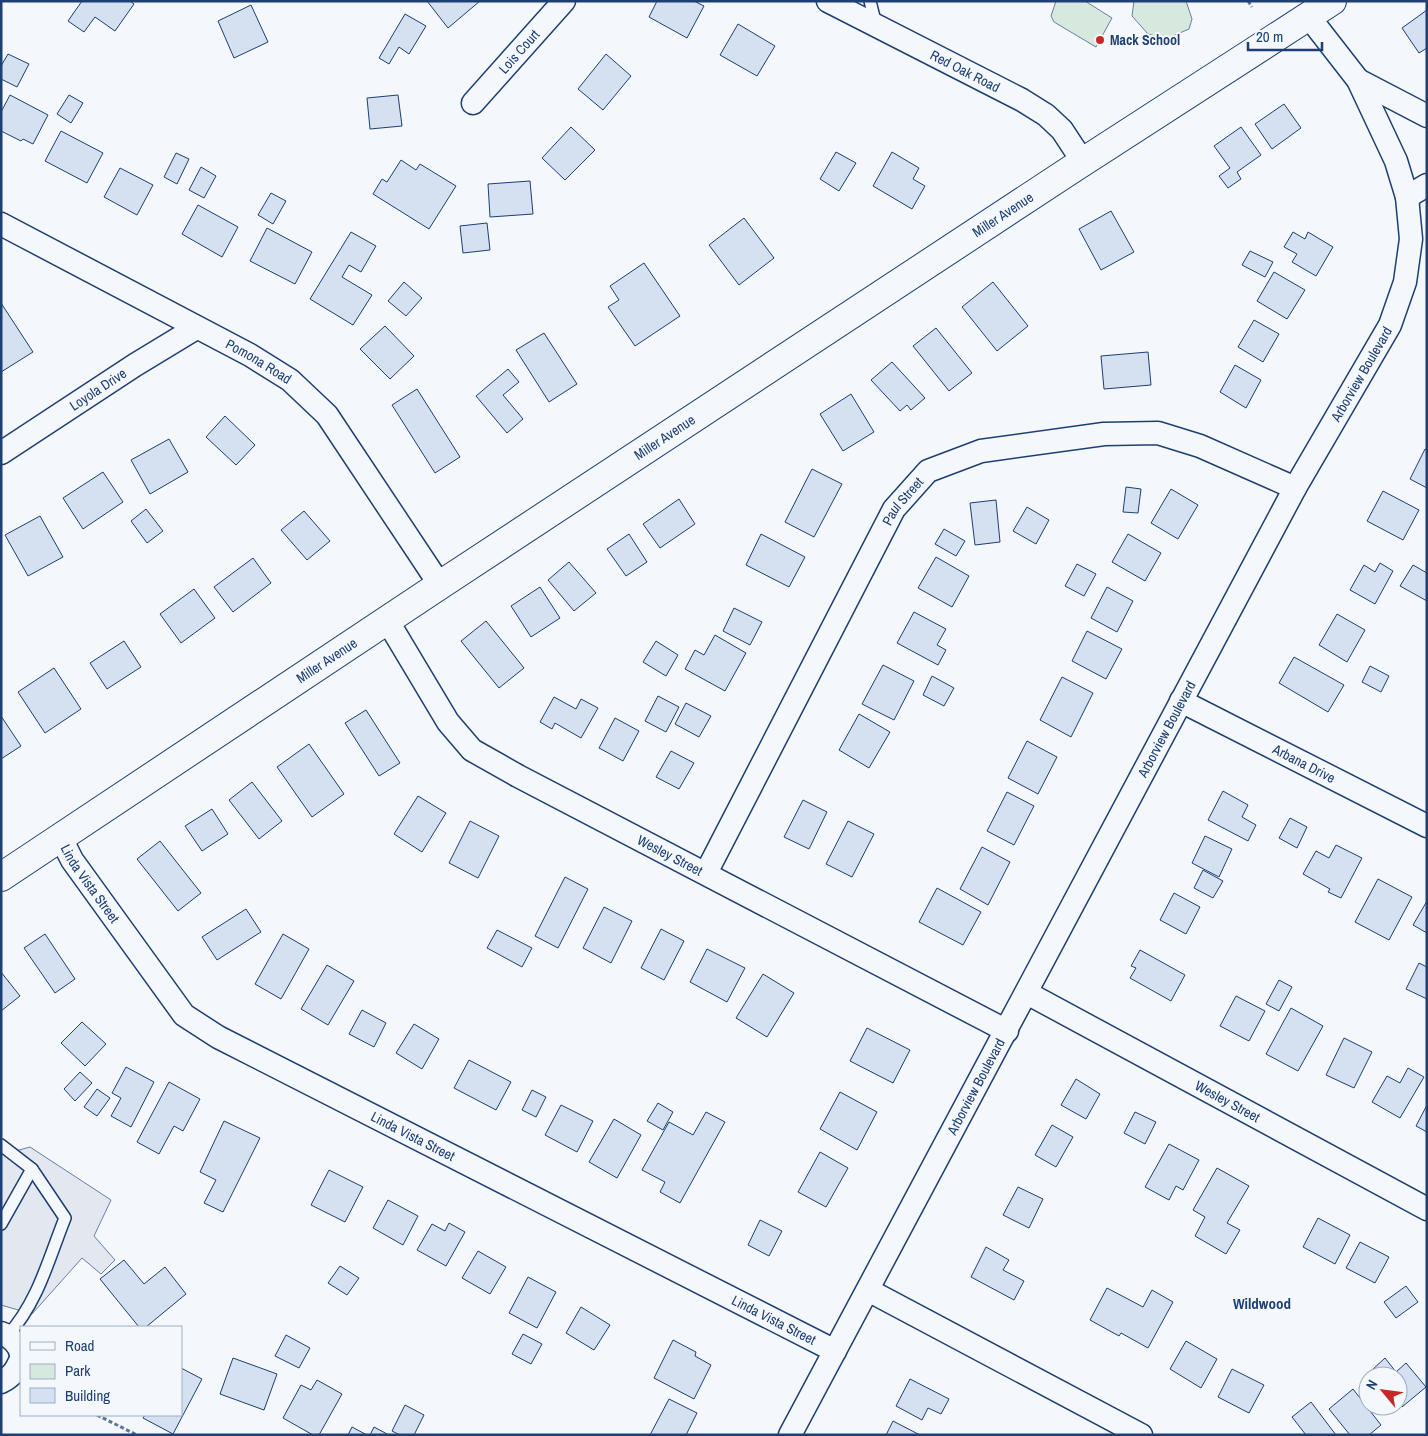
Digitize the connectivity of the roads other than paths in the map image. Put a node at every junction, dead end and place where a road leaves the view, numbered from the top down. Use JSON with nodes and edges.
{"nodes":[{"id":1,"x":564,"y":1,"type":"edge"},
{"id":2,"x":828,"y":1,"type":"edge"},
{"id":3,"x":870,"y":1,"type":"edge"},
{"id":4,"x":1332,"y":1,"type":"edge"},
{"id":5,"x":1309,"y":17,"type":"junction"},
{"id":6,"x":876,"y":27,"type":"junction"},
{"id":7,"x":1358,"y":80,"type":"junction"},
{"id":8,"x":473,"y":103,"type":"dead end"},
{"id":9,"x":1427,"y":116,"type":"edge"},
{"id":10,"x":1083,"y":162,"type":"junction"},
{"id":11,"x":1427,"y":185,"type":"edge"},
{"id":12,"x":1407,"y":197,"type":"junction"},
{"id":13,"x":1,"y":224,"type":"edge"},
{"id":14,"x":196,"y":328,"type":"junction"},
{"id":15,"x":1,"y":453,"type":"edge"},
{"id":16,"x":1295,"y":488,"type":"junction"},
{"id":17,"x":440,"y":585,"type":"junction"},
{"id":18,"x":387,"y":620,"type":"junction"},
{"id":19,"x":1180,"y":701,"type":"junction"},
{"id":20,"x":1427,"y":826,"type":"edge"},
{"id":21,"x":61,"y":838,"type":"junction"},
{"id":22,"x":706,"y":874,"type":"junction"},
{"id":23,"x":1,"y":877,"type":"edge"},
{"id":24,"x":1027,"y":993,"type":"junction"},
{"id":25,"x":1007,"y":1030,"type":"junction"},
{"id":26,"x":1,"y":1145,"type":"edge"},
{"id":27,"x":32,"y":1169,"type":"junction"},
{"id":28,"x":1427,"y":1209,"type":"edge"},
{"id":29,"x":1,"y":1224,"type":"edge"},
{"id":30,"x":868,"y":1290,"type":"junction"},
{"id":31,"x":5,"y":1334,"type":"edge"},
{"id":32,"x":20,"y":1350,"type":"edge"},
{"id":33,"x":835,"y":1351,"type":"junction"},
{"id":34,"x":20,"y":1360,"type":"edge"},
{"id":35,"x":1,"y":1382,"type":"edge"},
{"id":36,"x":790,"y":1435,"type":"edge"},
{"id":37,"x":1141,"y":1435,"type":"edge"}],
"edges":[{"from":1,"to":8,"type":"street","name":"Lois Court"},
{"from":2,"to":6,"type":"street","name":"Red Oak Road"},
{"from":3,"to":6,"type":"lane"},
{"from":4,"to":5,"type":"main road","name":"Miller Avenue"},
{"from":5,"to":7,"type":"street","name":"Arborview Boulevard"},
{"from":5,"to":10,"type":"main road","name":"Miller Avenue"},
{"from":6,"to":10,"type":"street","name":"Red Oak Road"},
{"from":7,"to":9,"type":"street"},
{"from":7,"to":12,"type":"street","name":"Arborview Boulevard"},
{"from":10,"to":17,"type":"main road","name":"Miller Avenue"},
{"from":11,"to":12,"type":"street"},
{"from":12,"to":16,"type":"street","name":"Arborview Boulevard"},
{"from":13,"to":14,"type":"street","name":"Pomona Road"},
{"from":14,"to":15,"type":"street","name":"Loyola Drive"},
{"from":14,"to":17,"type":"street","name":"Pomona Road"},
{"from":16,"to":19,"type":"street","name":"Arborview Boulevard"},
{"from":16,"to":22,"type":"street","name":"Paul Street"},
{"from":17,"to":18,"type":"main road","name":"Miller Avenue"},
{"from":18,"to":21,"type":"main road","name":"Miller Avenue"},
{"from":18,"to":22,"type":"street","name":"Wesley Street"},
{"from":19,"to":20,"type":"street","name":"Arbana Drive"},
{"from":19,"to":24,"type":"street","name":"Arborview Boulevard"},
{"from":21,"to":23,"type":"main road","name":"Miller Avenue"},
{"from":21,"to":33,"type":"street","name":"Linda Vista Street"},
{"from":22,"to":25,"type":"street","name":"Wesley Street"},
{"from":24,"to":25,"type":"street","name":"Arborview Boulevard"},
{"from":24,"to":28,"type":"street","name":"Wesley Street"},
{"from":25,"to":30,"type":"street","name":"Arborview Boulevard"},
{"from":26,"to":27,"type":"lane"},
{"from":27,"to":29,"type":"lane"},
{"from":27,"to":31,"type":"lane"},
{"from":30,"to":33,"type":"street","name":"Arborview Boulevard"},
{"from":30,"to":37,"type":"street"},
{"from":31,"to":32,"type":"street"},
{"from":33,"to":36,"type":"street","name":"Arborview Boulevard"},
{"from":34,"to":35,"type":"street"}]}
